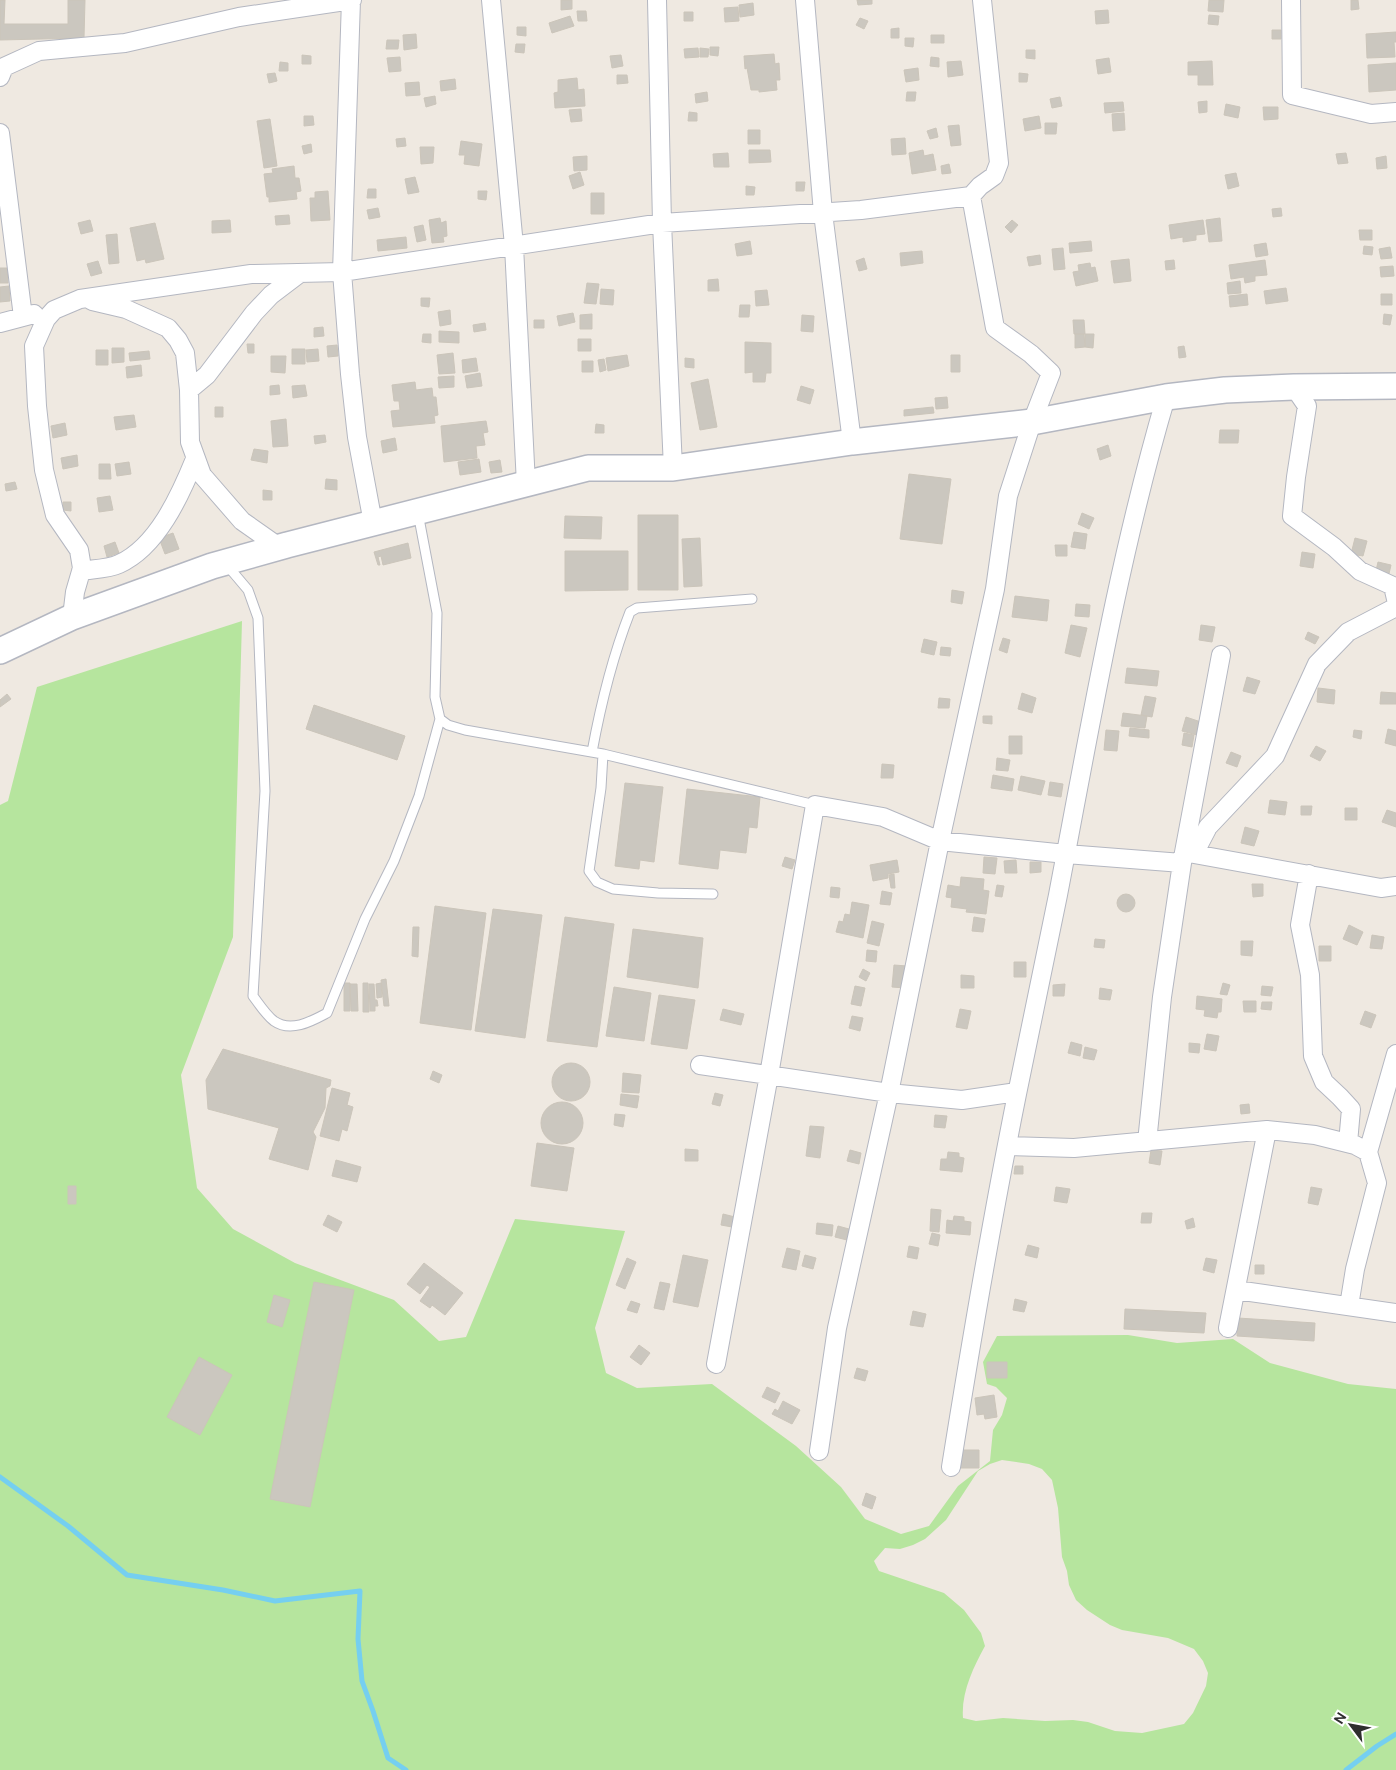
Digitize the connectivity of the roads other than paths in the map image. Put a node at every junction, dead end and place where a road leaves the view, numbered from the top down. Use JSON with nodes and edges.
{"nodes":[{"id":1,"x":351,"y":0,"type":"edge"},
{"id":2,"x":491,"y":0,"type":"edge"},
{"id":3,"x":657,"y":0,"type":"edge"},
{"id":4,"x":805,"y":0,"type":"edge"},
{"id":5,"x":982,"y":0,"type":"edge"},
{"id":6,"x":1291,"y":0,"type":"edge"},
{"id":7,"x":0,"y":77,"type":"edge"},
{"id":8,"x":1396,"y":112,"type":"edge"},
{"id":9,"x":0,"y":133,"type":"edge"},
{"id":10,"x":971,"y":196,"type":"junction"},
{"id":11,"x":823,"y":213,"type":"junction"},
{"id":12,"x":662,"y":223,"type":"junction"},
{"id":13,"x":514,"y":246,"type":"junction"},
{"id":14,"x":342,"y":272,"type":"junction"},
{"id":15,"x":300,"y":273,"type":"junction"},
{"id":16,"x":80,"y":298,"type":"junction"},
{"id":17,"x":54,"y":310,"type":"junction"},
{"id":18,"x":23,"y":317,"type":"junction"},
{"id":19,"x":0,"y":323,"type":"edge"},
{"id":20,"x":1396,"y":386,"type":"edge"},
{"id":21,"x":1294,"y":387,"type":"junction"},
{"id":22,"x":189,"y":390,"type":"junction"},
{"id":23,"x":1166,"y":397,"type":"junction"},
{"id":24,"x":1032,"y":422,"type":"junction"},
{"id":25,"x":852,"y":442,"type":"junction"},
{"id":26,"x":195,"y":459,"type":"junction"},
{"id":27,"x":673,"y":468,"type":"junction"},
{"id":28,"x":526,"y":484,"type":"junction"},
{"id":29,"x":418,"y":513,"type":"junction"},
{"id":30,"x":373,"y":523,"type":"junction"},
{"id":31,"x":279,"y":547,"type":"junction"},
{"id":32,"x":224,"y":562,"type":"junction"},
{"id":33,"x":81,"y":571,"type":"junction"},
{"id":34,"x":752,"y":599,"type":"dead end"},
{"id":35,"x":1396,"y":599,"type":"edge"},
{"id":36,"x":1396,"y":607,"type":"edge"},
{"id":37,"x":72,"y":617,"type":"junction"},
{"id":38,"x":0,"y":651,"type":"edge"},
{"id":39,"x":1221,"y":655,"type":"dead end"},
{"id":40,"x":440,"y":719,"type":"junction"},
{"id":41,"x":592,"y":752,"type":"junction"},
{"id":42,"x":603,"y":754,"type":"junction"},
{"id":43,"x":815,"y":805,"type":"junction"},
{"id":44,"x":940,"y":842,"type":"junction"},
{"id":45,"x":1066,"y":854,"type":"junction"},
{"id":46,"x":1182,"y":864,"type":"junction"},
{"id":47,"x":1309,"y":874,"type":"junction"},
{"id":48,"x":1396,"y":886,"type":"edge"},
{"id":49,"x":713,"y":894,"type":"dead end"},
{"id":50,"x":1396,"y":1054,"type":"edge"},
{"id":51,"x":700,"y":1065,"type":"dead end"},
{"id":52,"x":769,"y":1075,"type":"junction"},
{"id":53,"x":1017,"y":1092,"type":"junction"},
{"id":54,"x":889,"y":1093,"type":"junction"},
{"id":55,"x":1267,"y":1130,"type":"junction"},
{"id":56,"x":1147,"y":1142,"type":"junction"},
{"id":57,"x":1348,"y":1143,"type":"junction"},
{"id":58,"x":1007,"y":1146,"type":"junction"},
{"id":59,"x":1368,"y":1152,"type":"junction"},
{"id":60,"x":1236,"y":1290,"type":"junction"},
{"id":61,"x":1349,"y":1306,"type":"junction"},
{"id":62,"x":1396,"y":1313,"type":"edge"},
{"id":63,"x":1228,"y":1328,"type":"dead end"},
{"id":64,"x":716,"y":1364,"type":"dead end"},
{"id":65,"x":819,"y":1451,"type":"dead end"},
{"id":66,"x":951,"y":1467,"type":"dead end"}],
"edges":[{"from":1,"to":7,"type":"street"},
{"from":1,"to":14,"type":"street"},
{"from":2,"to":13,"type":"street"},
{"from":3,"to":12,"type":"street"},
{"from":4,"to":11,"type":"street"},
{"from":5,"to":10,"type":"street"},
{"from":6,"to":8,"type":"street"},
{"from":9,"to":18,"type":"street"},
{"from":10,"to":11,"type":"street"},
{"from":10,"to":24,"type":"street"},
{"from":11,"to":12,"type":"street"},
{"from":11,"to":25,"type":"street"},
{"from":12,"to":13,"type":"street"},
{"from":12,"to":27,"type":"street"},
{"from":13,"to":14,"type":"street"},
{"from":13,"to":28,"type":"street"},
{"from":14,"to":15,"type":"street"},
{"from":14,"to":30,"type":"street"},
{"from":15,"to":16,"type":"street"},
{"from":15,"to":22,"type":"street"},
{"from":16,"to":17,"type":"street"},
{"from":16,"to":22,"type":"street"},
{"from":17,"to":18,"type":"street"},
{"from":17,"to":33,"type":"street"},
{"from":18,"to":19,"type":"street"},
{"from":20,"to":21,"type":"street"},
{"from":21,"to":23,"type":"street"},
{"from":21,"to":35,"type":"street"},
{"from":22,"to":26,"type":"street"},
{"from":23,"to":24,"type":"street"},
{"from":23,"to":45,"type":"street"},
{"from":24,"to":25,"type":"street"},
{"from":24,"to":44,"type":"street"},
{"from":25,"to":27,"type":"street"},
{"from":26,"to":31,"type":"street"},
{"from":26,"to":33,"type":"street"},
{"from":27,"to":28,"type":"street"},
{"from":28,"to":29,"type":"street"},
{"from":29,"to":30,"type":"street"},
{"from":29,"to":40,"type":"lane"},
{"from":30,"to":31,"type":"street"},
{"from":31,"to":32,"type":"street"},
{"from":32,"to":37,"type":"street"},
{"from":32,"to":40,"type":"lane"},
{"from":33,"to":37,"type":"street"},
{"from":34,"to":41,"type":"lane"},
{"from":36,"to":47,"type":"street"},
{"from":37,"to":38,"type":"street"},
{"from":39,"to":46,"type":"street"},
{"from":40,"to":41,"type":"lane"},
{"from":41,"to":42,"type":"lane"},
{"from":42,"to":43,"type":"lane"},
{"from":42,"to":49,"type":"lane"},
{"from":43,"to":44,"type":"street"},
{"from":43,"to":52,"type":"street"},
{"from":44,"to":45,"type":"street"},
{"from":44,"to":54,"type":"street"},
{"from":45,"to":46,"type":"street"},
{"from":45,"to":53,"type":"street"},
{"from":46,"to":56,"type":"street"},
{"from":47,"to":48,"type":"street"},
{"from":47,"to":57,"type":"street"},
{"from":50,"to":59,"type":"street"},
{"from":51,"to":52,"type":"street"},
{"from":52,"to":54,"type":"street"},
{"from":52,"to":64,"type":"street"},
{"from":53,"to":54,"type":"street"},
{"from":53,"to":58,"type":"street"},
{"from":54,"to":65,"type":"street"},
{"from":55,"to":56,"type":"street"},
{"from":55,"to":57,"type":"street"},
{"from":55,"to":60,"type":"street"},
{"from":56,"to":58,"type":"street"},
{"from":57,"to":59,"type":"street"},
{"from":58,"to":66,"type":"street"},
{"from":59,"to":61,"type":"street"},
{"from":60,"to":61,"type":"street"},
{"from":60,"to":63,"type":"street"},
{"from":61,"to":62,"type":"street"}]}
